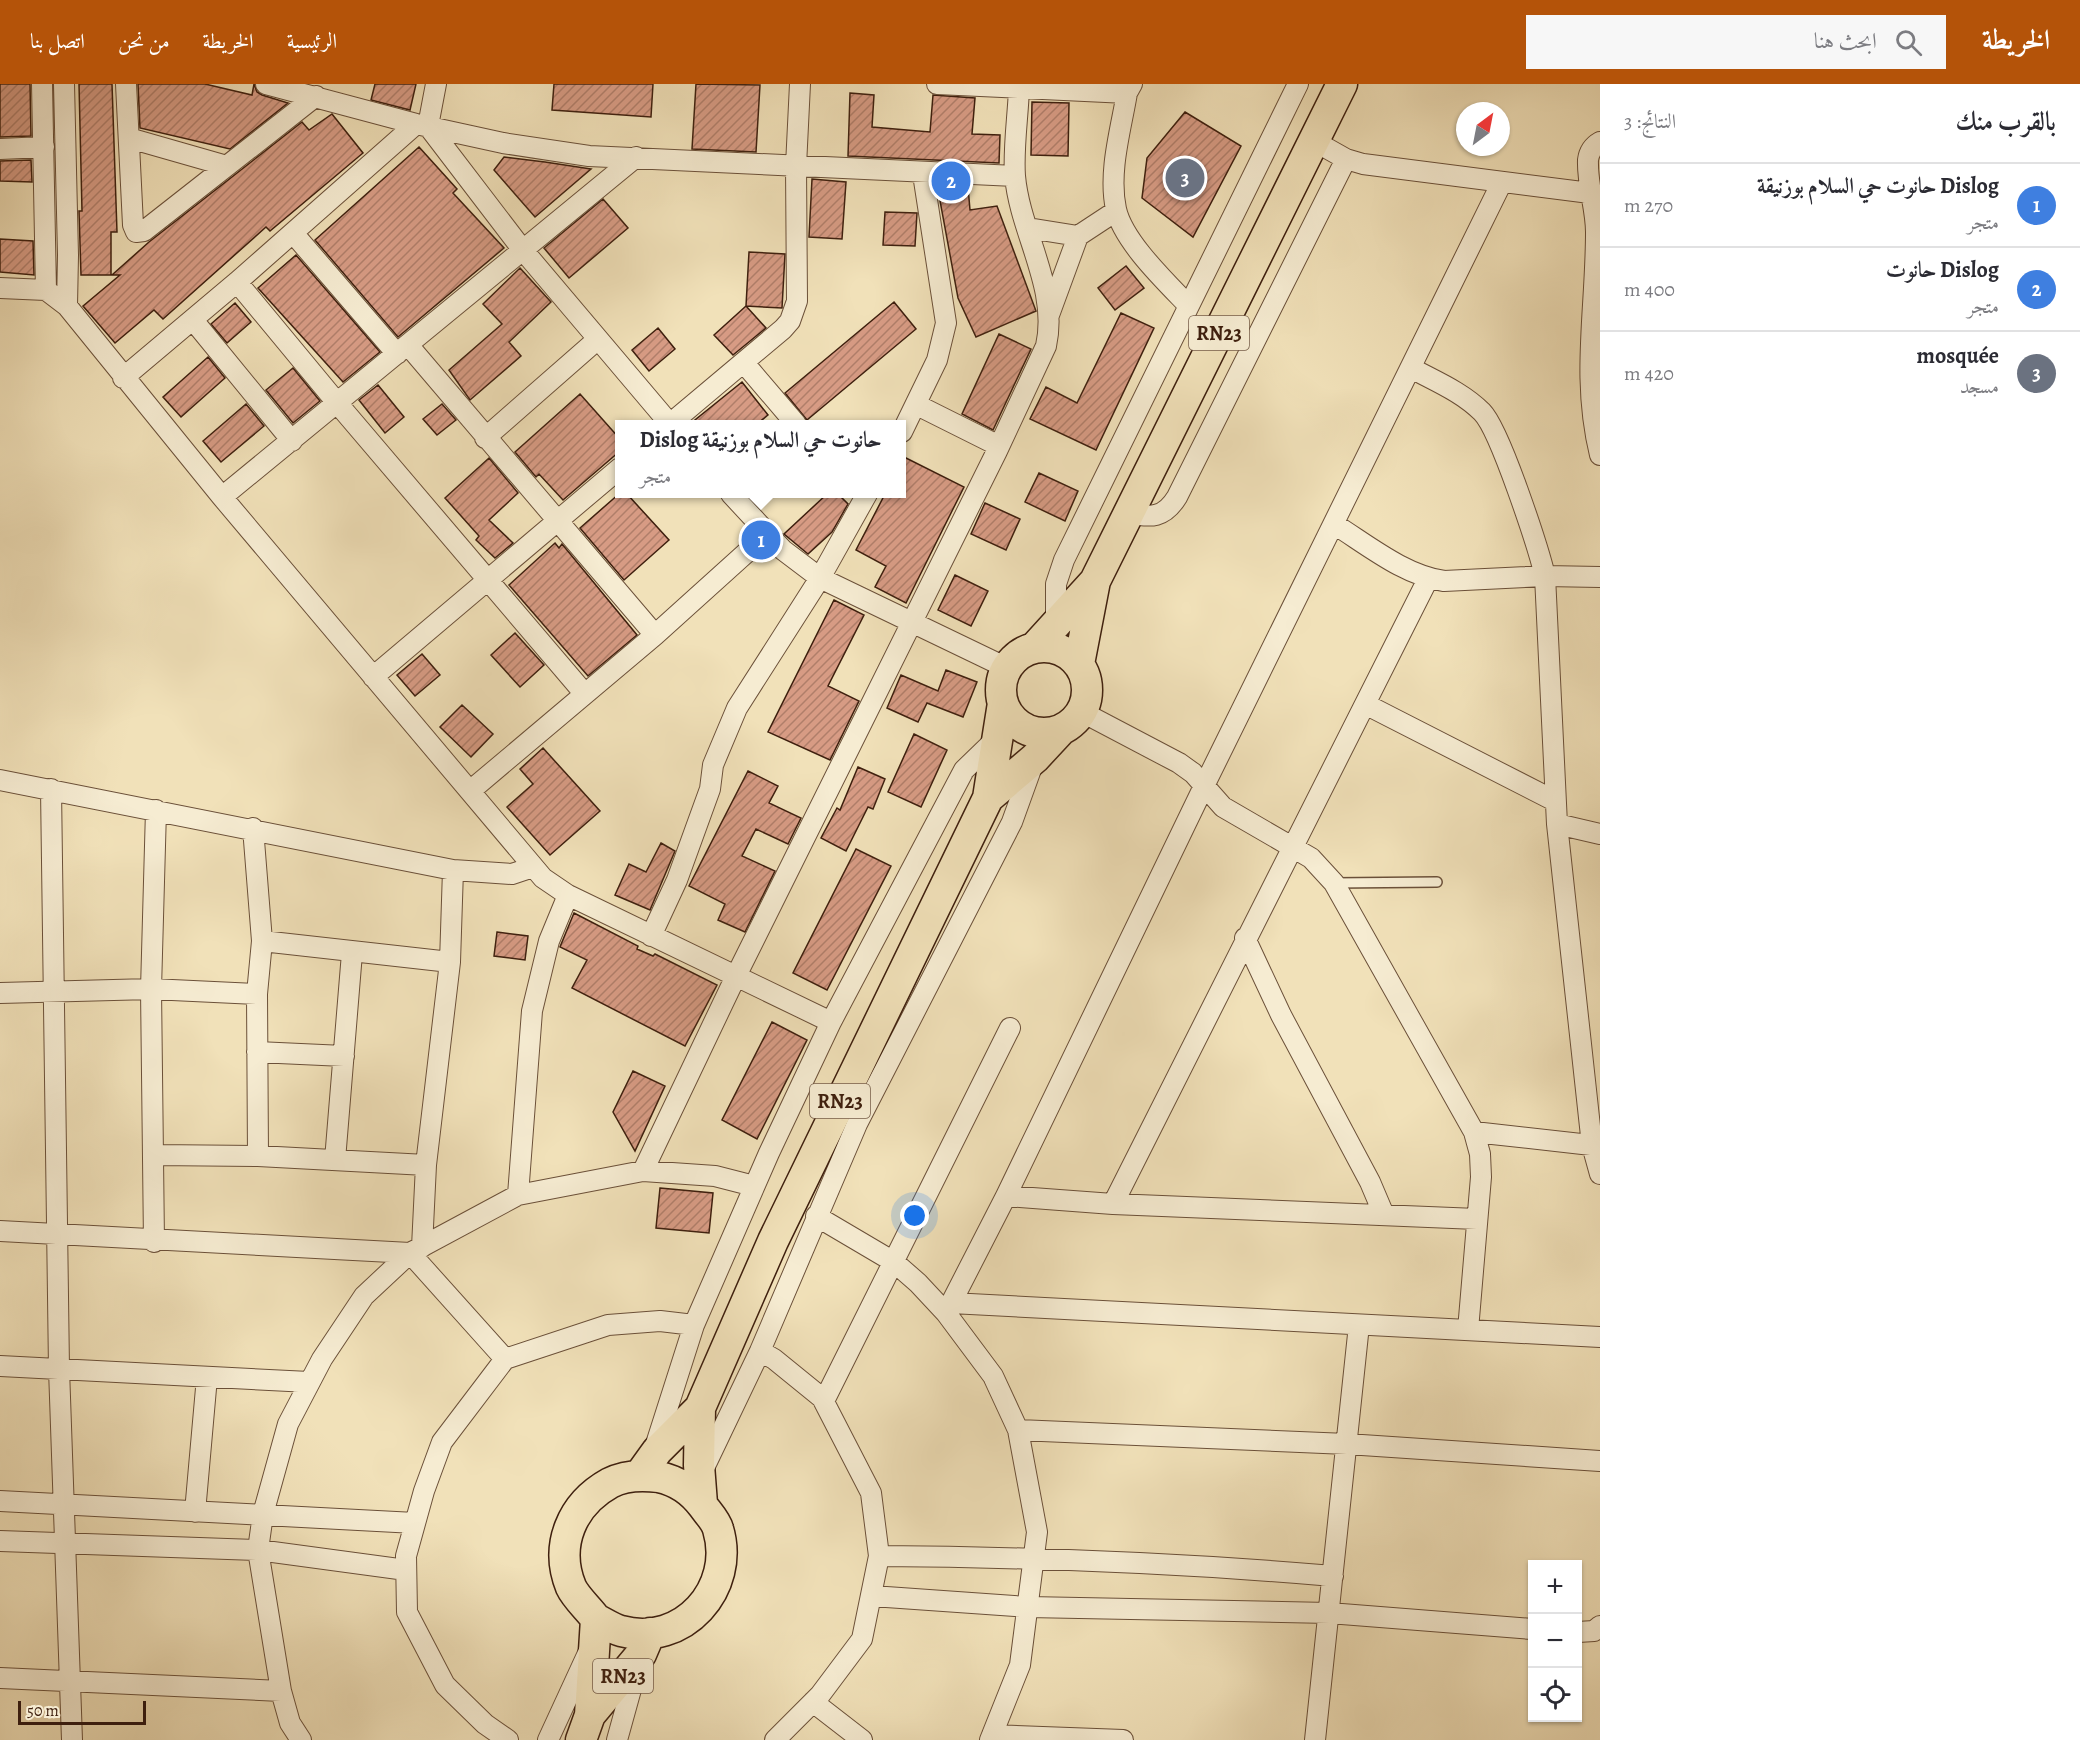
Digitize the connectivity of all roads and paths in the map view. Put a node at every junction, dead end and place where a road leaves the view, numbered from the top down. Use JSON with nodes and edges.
{"nodes":[{"id":1,"x":42,"y":84,"type":"edge"},
{"id":2,"x":64,"y":84,"type":"edge"},
{"id":3,"x":126,"y":84,"type":"edge"},
{"id":4,"x":266,"y":84,"type":"edge"},
{"id":5,"x":436,"y":84,"type":"edge"},
{"id":6,"x":800,"y":84,"type":"edge"},
{"id":7,"x":937,"y":84,"type":"edge"},
{"id":8,"x":1298,"y":84,"type":"edge"},
{"id":9,"x":1342,"y":84,"type":"edge"},
{"id":10,"x":985,"y":85,"type":"edge"},
{"id":11,"x":1020,"y":88,"type":"junction"},
{"id":12,"x":1130,"y":89,"type":"edge"},
{"id":13,"x":316,"y":96,"type":"junction"},
{"id":14,"x":422,"y":125,"type":"junction"},
{"id":15,"x":129,"y":138,"type":"junction"},
{"id":16,"x":1314,"y":141,"type":"junction"},
{"id":17,"x":1600,"y":141,"type":"edge"},
{"id":18,"x":44,"y":147,"type":"junction"},
{"id":19,"x":0,"y":149,"type":"edge"},
{"id":20,"x":636,"y":157,"type":"junction"},
{"id":21,"x":1346,"y":159,"type":"junction"},
{"id":22,"x":226,"y":166,"type":"junction"},
{"id":23,"x":796,"y":166,"type":"junction"},
{"id":24,"x":923,"y":174,"type":"junction"},
{"id":25,"x":1015,"y":176,"type":"junction"},
{"id":26,"x":1503,"y":182,"type":"junction"},
{"id":27,"x":1590,"y":194,"type":"junction"},
{"id":28,"x":1116,"y":211,"type":"junction"},
{"id":29,"x":1028,"y":228,"type":"junction"},
{"id":30,"x":293,"y":233,"type":"junction"},
{"id":31,"x":1598,"y":234,"type":"edge"},
{"id":32,"x":1078,"y":236,"type":"junction"},
{"id":33,"x":522,"y":249,"type":"junction"},
{"id":34,"x":237,"y":282,"type":"junction"},
{"id":35,"x":0,"y":288,"type":"edge"},
{"id":36,"x":46,"y":290,"type":"junction"},
{"id":37,"x":1188,"y":305,"type":"junction"},
{"id":38,"x":67,"y":306,"type":"junction"},
{"id":39,"x":1049,"y":315,"type":"junction"},
{"id":40,"x":193,"y":320,"type":"junction"},
{"id":41,"x":598,"y":339,"type":"junction"},
{"id":42,"x":402,"y":350,"type":"junction"},
{"id":43,"x":744,"y":363,"type":"junction"},
{"id":44,"x":1411,"y":368,"type":"junction"},
{"id":45,"x":123,"y":378,"type":"junction"},
{"id":46,"x":338,"y":404,"type":"junction"},
{"id":47,"x":1595,"y":404,"type":"edge"},
{"id":48,"x":917,"y":405,"type":"junction"},
{"id":49,"x":667,"y":420,"type":"edge"},
{"id":50,"x":675,"y":420,"type":"edge"},
{"id":51,"x":793,"y":420,"type":"edge"},
{"id":52,"x":906,"y":425,"type":"edge"},
{"id":53,"x":485,"y":438,"type":"junction"},
{"id":54,"x":292,"y":441,"type":"junction"},
{"id":55,"x":999,"y":446,"type":"junction"},
{"id":56,"x":1600,"y":455,"type":"edge"},
{"id":57,"x":615,"y":472,"type":"edge"},
{"id":58,"x":222,"y":497,"type":"junction"},
{"id":59,"x":735,"y":498,"type":"edge"},
{"id":60,"x":865,"y":498,"type":"edge"},
{"id":61,"x":1129,"y":513,"type":"junction"},
{"id":62,"x":556,"y":523,"type":"junction"},
{"id":63,"x":1334,"y":524,"type":"junction"},
{"id":64,"x":767,"y":534,"type":"junction"},
{"id":65,"x":1545,"y":576,"type":"junction"},
{"id":66,"x":1600,"y":577,"type":"edge"},
{"id":67,"x":820,"y":578,"type":"junction"},
{"id":68,"x":1428,"y":579,"type":"junction"},
{"id":69,"x":490,"y":580,"type":"junction"},
{"id":70,"x":1095,"y":581,"type":"junction"},
{"id":71,"x":910,"y":621,"type":"junction"},
{"id":72,"x":1056,"y":621,"type":"junction"},
{"id":73,"x":655,"y":635,"type":"junction"},
{"id":74,"x":1034,"y":648,"type":"junction"},
{"id":75,"x":1079,"y":664,"type":"junction"},
{"id":76,"x":1007,"y":668,"type":"junction"},
{"id":77,"x":373,"y":677,"type":"junction"},
{"id":78,"x":584,"y":693,"type":"junction"},
{"id":79,"x":1003,"y":703,"type":"junction"},
{"id":80,"x":1365,"y":704,"type":"junction"},
{"id":81,"x":1071,"y":721,"type":"junction"},
{"id":82,"x":995,"y":740,"type":"junction"},
{"id":83,"x":1035,"y":758,"type":"junction"},
{"id":84,"x":0,"y":780,"type":"edge"},
{"id":85,"x":1204,"y":786,"type":"junction"},
{"id":86,"x":51,"y":789,"type":"junction"},
{"id":87,"x":470,"y":790,"type":"junction"},
{"id":88,"x":988,"y":798,"type":"junction"},
{"id":89,"x":1555,"y":801,"type":"junction"},
{"id":90,"x":156,"y":810,"type":"junction"},
{"id":91,"x":1557,"y":824,"type":"junction"},
{"id":92,"x":253,"y":828,"type":"junction"},
{"id":93,"x":1600,"y":834,"type":"edge"},
{"id":94,"x":1292,"y":846,"type":"junction"},
{"id":95,"x":533,"y":867,"type":"junction"},
{"id":96,"x":453,"y":870,"type":"junction"},
{"id":97,"x":1437,"y":882,"type":"dead end"},
{"id":98,"x":1334,"y":883,"type":"junction"},
{"id":99,"x":568,"y":894,"type":"junction"},
{"id":100,"x":651,"y":936,"type":"junction"},
{"id":101,"x":1245,"y":938,"type":"junction"},
{"id":102,"x":262,"y":941,"type":"junction"},
{"id":103,"x":352,"y":953,"type":"junction"},
{"id":104,"x":450,"y":962,"type":"junction"},
{"id":105,"x":736,"y":976,"type":"junction"},
{"id":106,"x":152,"y":989,"type":"junction"},
{"id":107,"x":53,"y":990,"type":"junction"},
{"id":108,"x":0,"y":993,"type":"edge"},
{"id":109,"x":257,"y":994,"type":"junction"},
{"id":110,"x":831,"y":1022,"type":"junction"},
{"id":111,"x":1010,"y":1028,"type":"dead end"},
{"id":112,"x":257,"y":1052,"type":"junction"},
{"id":113,"x":344,"y":1056,"type":"junction"},
{"id":114,"x":1474,"y":1132,"type":"junction"},
{"id":115,"x":1596,"y":1146,"type":"edge"},
{"id":116,"x":154,"y":1155,"type":"junction"},
{"id":117,"x":258,"y":1156,"type":"junction"},
{"id":118,"x":335,"y":1160,"type":"junction"},
{"id":119,"x":426,"y":1165,"type":"junction"},
{"id":120,"x":643,"y":1171,"type":"junction"},
{"id":121,"x":1600,"y":1174,"type":"edge"},
{"id":122,"x":1370,"y":1182,"type":"junction"},
{"id":123,"x":754,"y":1186,"type":"junction"},
{"id":124,"x":518,"y":1195,"type":"junction"},
{"id":125,"x":1006,"y":1196,"type":"junction"},
{"id":126,"x":1113,"y":1204,"type":"junction"},
{"id":127,"x":1357,"y":1214,"type":"junction"},
{"id":128,"x":1384,"y":1215,"type":"junction"},
{"id":129,"x":816,"y":1216,"type":"junction"},
{"id":130,"x":1477,"y":1219,"type":"junction"},
{"id":131,"x":0,"y":1232,"type":"edge"},
{"id":132,"x":57,"y":1235,"type":"junction"},
{"id":133,"x":154,"y":1242,"type":"junction"},
{"id":134,"x":416,"y":1250,"type":"junction"},
{"id":135,"x":894,"y":1263,"type":"junction"},
{"id":136,"x":948,"y":1308,"type":"junction"},
{"id":137,"x":694,"y":1325,"type":"junction"},
{"id":138,"x":1359,"y":1325,"type":"junction"},
{"id":139,"x":1468,"y":1330,"type":"junction"},
{"id":140,"x":1600,"y":1337,"type":"edge"},
{"id":141,"x":760,"y":1352,"type":"junction"},
{"id":142,"x":505,"y":1359,"type":"junction"},
{"id":143,"x":0,"y":1366,"type":"edge"},
{"id":144,"x":59,"y":1369,"type":"junction"},
{"id":145,"x":207,"y":1377,"type":"junction"},
{"id":146,"x":309,"y":1382,"type":"junction"},
{"id":147,"x":824,"y":1401,"type":"junction"},
{"id":148,"x":700,"y":1408,"type":"junction"},
{"id":149,"x":1018,"y":1430,"type":"junction"},
{"id":150,"x":1347,"y":1444,"type":"junction"},
{"id":151,"x":1600,"y":1461,"type":"edge"},
{"id":152,"x":645,"y":1467,"type":"junction"},
{"id":153,"x":701,"y":1490,"type":"junction"},
{"id":154,"x":0,"y":1501,"type":"edge"},
{"id":155,"x":64,"y":1505,"type":"junction"},
{"id":156,"x":195,"y":1512,"type":"junction"},
{"id":157,"x":263,"y":1514,"type":"junction"},
{"id":158,"x":415,"y":1523,"type":"junction"},
{"id":159,"x":0,"y":1541,"type":"edge"},
{"id":160,"x":64,"y":1545,"type":"junction"},
{"id":161,"x":258,"y":1550,"type":"junction"},
{"id":162,"x":879,"y":1556,"type":"junction"},
{"id":163,"x":1034,"y":1557,"type":"junction"},
{"id":164,"x":406,"y":1570,"type":"junction"},
{"id":165,"x":1333,"y":1576,"type":"junction"},
{"id":166,"x":872,"y":1596,"type":"junction"},
{"id":167,"x":1028,"y":1607,"type":"junction"},
{"id":168,"x":1329,"y":1612,"type":"junction"},
{"id":169,"x":1600,"y":1626,"type":"edge"},
{"id":170,"x":1528,"y":1629,"type":"edge"},
{"id":171,"x":595,"y":1630,"type":"junction"},
{"id":172,"x":1582,"y":1632,"type":"edge"},
{"id":173,"x":645,"y":1644,"type":"junction"},
{"id":174,"x":0,"y":1678,"type":"edge"},
{"id":175,"x":71,"y":1682,"type":"junction"},
{"id":176,"x":280,"y":1691,"type":"junction"},
{"id":177,"x":813,"y":1702,"type":"junction"},
{"id":178,"x":585,"y":1728,"type":"edge"},
{"id":179,"x":991,"y":1737,"type":"edge"},
{"id":180,"x":72,"y":1740,"type":"edge"},
{"id":181,"x":301,"y":1740,"type":"edge"},
{"id":182,"x":508,"y":1740,"type":"edge"},
{"id":183,"x":548,"y":1740,"type":"edge"},
{"id":184,"x":617,"y":1740,"type":"edge"},
{"id":185,"x":775,"y":1740,"type":"edge"},
{"id":186,"x":862,"y":1740,"type":"edge"},
{"id":187,"x":1124,"y":1740,"type":"edge"},
{"id":188,"x":1315,"y":1740,"type":"edge"}],
"edges":[{"from":1,"to":18,"type":"street"},
{"from":2,"to":38,"type":"street"},
{"from":3,"to":15,"type":"street"},
{"from":4,"to":13,"type":"street"},
{"from":5,"to":14,"type":"street"},
{"from":6,"to":23,"type":"street"},
{"from":7,"to":10,"type":"street"},
{"from":8,"to":37,"type":"street"},
{"from":9,"to":16,"type":"main road","number":"RN23"},
{"from":10,"to":11,"type":"street"},
{"from":11,"to":12,"type":"street"},
{"from":11,"to":25,"type":"street"},
{"from":12,"to":28,"type":"street"},
{"from":13,"to":14,"type":"street"},
{"from":13,"to":22,"type":"street"},
{"from":14,"to":20,"type":"street"},
{"from":14,"to":30,"type":"street"},
{"from":14,"to":33,"type":"street"},
{"from":15,"to":22,"type":"street"},
{"from":15,"to":22,"type":"street"},
{"from":16,"to":21,"type":"street"},
{"from":16,"to":61,"type":"main road","number":"RN23"},
{"from":17,"to":27,"type":"street"},
{"from":18,"to":19,"type":"street"},
{"from":18,"to":36,"type":"street"},
{"from":20,"to":23,"type":"street"},
{"from":20,"to":33,"type":"street"},
{"from":21,"to":26,"type":"street"},
{"from":21,"to":61,"type":"street"},
{"from":23,"to":24,"type":"street"},
{"from":23,"to":43,"type":"street"},
{"from":24,"to":25,"type":"street"},
{"from":24,"to":48,"type":"street"},
{"from":25,"to":29,"type":"street"},
{"from":26,"to":27,"type":"street"},
{"from":26,"to":44,"type":"street"},
{"from":27,"to":31,"type":"street"},
{"from":28,"to":32,"type":"street"},
{"from":28,"to":37,"type":"street"},
{"from":29,"to":32,"type":"street"},
{"from":29,"to":39,"type":"street"},
{"from":30,"to":34,"type":"street"},
{"from":30,"to":42,"type":"street"},
{"from":31,"to":47,"type":"street"},
{"from":32,"to":39,"type":"street"},
{"from":33,"to":41,"type":"street"},
{"from":33,"to":42,"type":"street"},
{"from":34,"to":40,"type":"street"},
{"from":34,"to":46,"type":"street"},
{"from":35,"to":36,"type":"street"},
{"from":36,"to":38,"type":"street"},
{"from":37,"to":72,"type":"street"},
{"from":38,"to":45,"type":"street"},
{"from":39,"to":55,"type":"street"},
{"from":40,"to":45,"type":"street"},
{"from":40,"to":54,"type":"street"},
{"from":41,"to":49,"type":"street"},
{"from":41,"to":53,"type":"street"},
{"from":42,"to":46,"type":"street"},
{"from":42,"to":53,"type":"street"},
{"from":43,"to":50,"type":"street"},
{"from":43,"to":51,"type":"street"},
{"from":44,"to":63,"type":"street"},
{"from":44,"to":65,"type":"street"},
{"from":45,"to":58,"type":"street"},
{"from":46,"to":54,"type":"street"},
{"from":46,"to":69,"type":"street"},
{"from":47,"to":56,"type":"street"},
{"from":48,"to":52,"type":"street"},
{"from":48,"to":55,"type":"street"},
{"from":53,"to":62,"type":"street"},
{"from":54,"to":58,"type":"street"},
{"from":55,"to":71,"type":"street"},
{"from":57,"to":62,"type":"street"},
{"from":58,"to":77,"type":"street"},
{"from":59,"to":64,"type":"street"},
{"from":60,"to":67,"type":"street"},
{"from":61,"to":70,"type":"main road","number":"RN23"},
{"from":62,"to":69,"type":"street"},
{"from":62,"to":73,"type":"street"},
{"from":63,"to":68,"type":"street"},
{"from":63,"to":85,"type":"street"},
{"from":64,"to":67,"type":"street"},
{"from":64,"to":73,"type":"street"},
{"from":65,"to":66,"type":"street"},
{"from":65,"to":68,"type":"street"},
{"from":65,"to":89,"type":"street"},
{"from":67,"to":71,"type":"street"},
{"from":67,"to":100,"type":"street"},
{"from":68,"to":80,"type":"street"},
{"from":69,"to":77,"type":"street"},
{"from":69,"to":78,"type":"street"},
{"from":70,"to":72,"type":"main road","number":"RN23"},
{"from":70,"to":75,"type":"main road","number":"RN23"},
{"from":71,"to":76,"type":"street"},
{"from":71,"to":105,"type":"street"},
{"from":72,"to":74,"type":"main road","number":"RN23"},
{"from":73,"to":78,"type":"street"},
{"from":74,"to":75,"type":"main road"},
{"from":74,"to":76,"type":"main road","number":"RN23"},
{"from":75,"to":81,"type":"main road","number":"RN23"},
{"from":76,"to":79,"type":"main road","number":"RN23"},
{"from":77,"to":87,"type":"street"},
{"from":78,"to":87,"type":"street"},
{"from":79,"to":81,"type":"main road"},
{"from":79,"to":82,"type":"main road","number":"RN23"},
{"from":80,"to":89,"type":"street"},
{"from":80,"to":94,"type":"street"},
{"from":81,"to":83,"type":"main road","number":"RN23"},
{"from":81,"to":85,"type":"street"},
{"from":82,"to":88,"type":"main road","number":"RN23"},
{"from":82,"to":110,"type":"street"},
{"from":83,"to":88,"type":"main road","number":"RN23"},
{"from":83,"to":129,"type":"street"},
{"from":84,"to":86,"type":"street"},
{"from":85,"to":94,"type":"street"},
{"from":85,"to":125,"type":"street"},
{"from":86,"to":90,"type":"street"},
{"from":86,"to":107,"type":"street"},
{"from":87,"to":95,"type":"street"},
{"from":88,"to":148,"type":"main road","number":"RN23"},
{"from":89,"to":91,"type":"street"},
{"from":90,"to":92,"type":"street"},
{"from":90,"to":106,"type":"street"},
{"from":91,"to":93,"type":"street"},
{"from":91,"to":115,"type":"street"},
{"from":92,"to":96,"type":"street"},
{"from":92,"to":102,"type":"street"},
{"from":94,"to":98,"type":"street"},
{"from":94,"to":101,"type":"street"},
{"from":95,"to":96,"type":"street"},
{"from":95,"to":99,"type":"street"},
{"from":96,"to":104,"type":"street"},
{"from":97,"to":98,"type":"lane"},
{"from":98,"to":114,"type":"street"},
{"from":99,"to":100,"type":"street"},
{"from":99,"to":124,"type":"street"},
{"from":100,"to":105,"type":"street"},
{"from":101,"to":122,"type":"street"},
{"from":101,"to":126,"type":"street"},
{"from":102,"to":103,"type":"street"},
{"from":102,"to":109,"type":"street"},
{"from":103,"to":104,"type":"street"},
{"from":103,"to":113,"type":"street"},
{"from":104,"to":119,"type":"street"},
{"from":105,"to":110,"type":"street"},
{"from":105,"to":120,"type":"street"},
{"from":106,"to":107,"type":"street"},
{"from":106,"to":109,"type":"street"},
{"from":106,"to":116,"type":"street"},
{"from":107,"to":108,"type":"street"},
{"from":107,"to":132,"type":"street"},
{"from":109,"to":112,"type":"street"},
{"from":110,"to":123,"type":"street"},
{"from":111,"to":135,"type":"street"},
{"from":112,"to":113,"type":"street"},
{"from":112,"to":117,"type":"street"},
{"from":113,"to":118,"type":"street"},
{"from":114,"to":115,"type":"street"},
{"from":114,"to":130,"type":"street"},
{"from":115,"to":121,"type":"street"},
{"from":116,"to":117,"type":"street"},
{"from":116,"to":133,"type":"street"},
{"from":117,"to":118,"type":"street"},
{"from":118,"to":119,"type":"street"},
{"from":119,"to":134,"type":"street"},
{"from":120,"to":123,"type":"street"},
{"from":120,"to":124,"type":"street"},
{"from":122,"to":127,"type":"street"},
{"from":122,"to":128,"type":"street"},
{"from":123,"to":137,"type":"street"},
{"from":124,"to":134,"type":"street"},
{"from":125,"to":126,"type":"street"},
{"from":125,"to":136,"type":"street"},
{"from":126,"to":127,"type":"street"},
{"from":127,"to":128,"type":"street"},
{"from":128,"to":130,"type":"street"},
{"from":129,"to":135,"type":"street"},
{"from":129,"to":141,"type":"street"},
{"from":130,"to":139,"type":"street"},
{"from":131,"to":132,"type":"street"},
{"from":132,"to":133,"type":"street"},
{"from":132,"to":144,"type":"street"},
{"from":133,"to":134,"type":"street"},
{"from":134,"to":142,"type":"street"},
{"from":134,"to":146,"type":"street"},
{"from":135,"to":136,"type":"street"},
{"from":135,"to":147,"type":"street"},
{"from":136,"to":138,"type":"street"},
{"from":136,"to":149,"type":"street"},
{"from":137,"to":142,"type":"street"},
{"from":137,"to":152,"type":"street"},
{"from":138,"to":139,"type":"street"},
{"from":138,"to":150,"type":"street"},
{"from":139,"to":140,"type":"street"},
{"from":141,"to":147,"type":"street"},
{"from":141,"to":153,"type":"street"},
{"from":142,"to":158,"type":"street"},
{"from":143,"to":144,"type":"street"},
{"from":144,"to":145,"type":"street"},
{"from":144,"to":155,"type":"street"},
{"from":145,"to":146,"type":"street"},
{"from":145,"to":156,"type":"street"},
{"from":146,"to":157,"type":"street"},
{"from":147,"to":162,"type":"street"},
{"from":148,"to":152,"type":"main road","number":"RN23"},
{"from":148,"to":153,"type":"main road","number":"RN23"},
{"from":149,"to":150,"type":"street"},
{"from":149,"to":163,"type":"street"},
{"from":150,"to":151,"type":"street"},
{"from":150,"to":165,"type":"street"},
{"from":152,"to":153,"type":"main road","number":"RN23"},
{"from":152,"to":171,"type":"main road","number":"RN23"},
{"from":153,"to":173,"type":"main road","number":"RN23"},
{"from":154,"to":155,"type":"street"},
{"from":155,"to":156,"type":"street"},
{"from":155,"to":160,"type":"street"},
{"from":156,"to":157,"type":"street"},
{"from":157,"to":158,"type":"street"},
{"from":157,"to":161,"type":"street"},
{"from":158,"to":164,"type":"street"},
{"from":159,"to":160,"type":"street"},
{"from":160,"to":161,"type":"street"},
{"from":160,"to":175,"type":"street"},
{"from":161,"to":164,"type":"street"},
{"from":161,"to":176,"type":"street"},
{"from":162,"to":163,"type":"street"},
{"from":162,"to":166,"type":"street"},
{"from":163,"to":165,"type":"street"},
{"from":163,"to":167,"type":"street"},
{"from":164,"to":182,"type":"street"},
{"from":165,"to":168,"type":"street"},
{"from":166,"to":167,"type":"street"},
{"from":166,"to":177,"type":"street"},
{"from":167,"to":168,"type":"street"},
{"from":167,"to":179,"type":"street"},
{"from":168,"to":170,"type":"street"},
{"from":168,"to":188,"type":"street"},
{"from":169,"to":172,"type":"street"},
{"from":171,"to":173,"type":"main road","number":"RN23"},
{"from":171,"to":178,"type":"main road","number":"RN23"},
{"from":171,"to":183,"type":"street"},
{"from":173,"to":178,"type":"main road","number":"RN23"},
{"from":173,"to":184,"type":"street"},
{"from":174,"to":175,"type":"street"},
{"from":175,"to":176,"type":"street"},
{"from":175,"to":180,"type":"street"},
{"from":176,"to":181,"type":"street"},
{"from":177,"to":185,"type":"street"},
{"from":177,"to":186,"type":"street"},
{"from":179,"to":187,"type":"street"}]}
